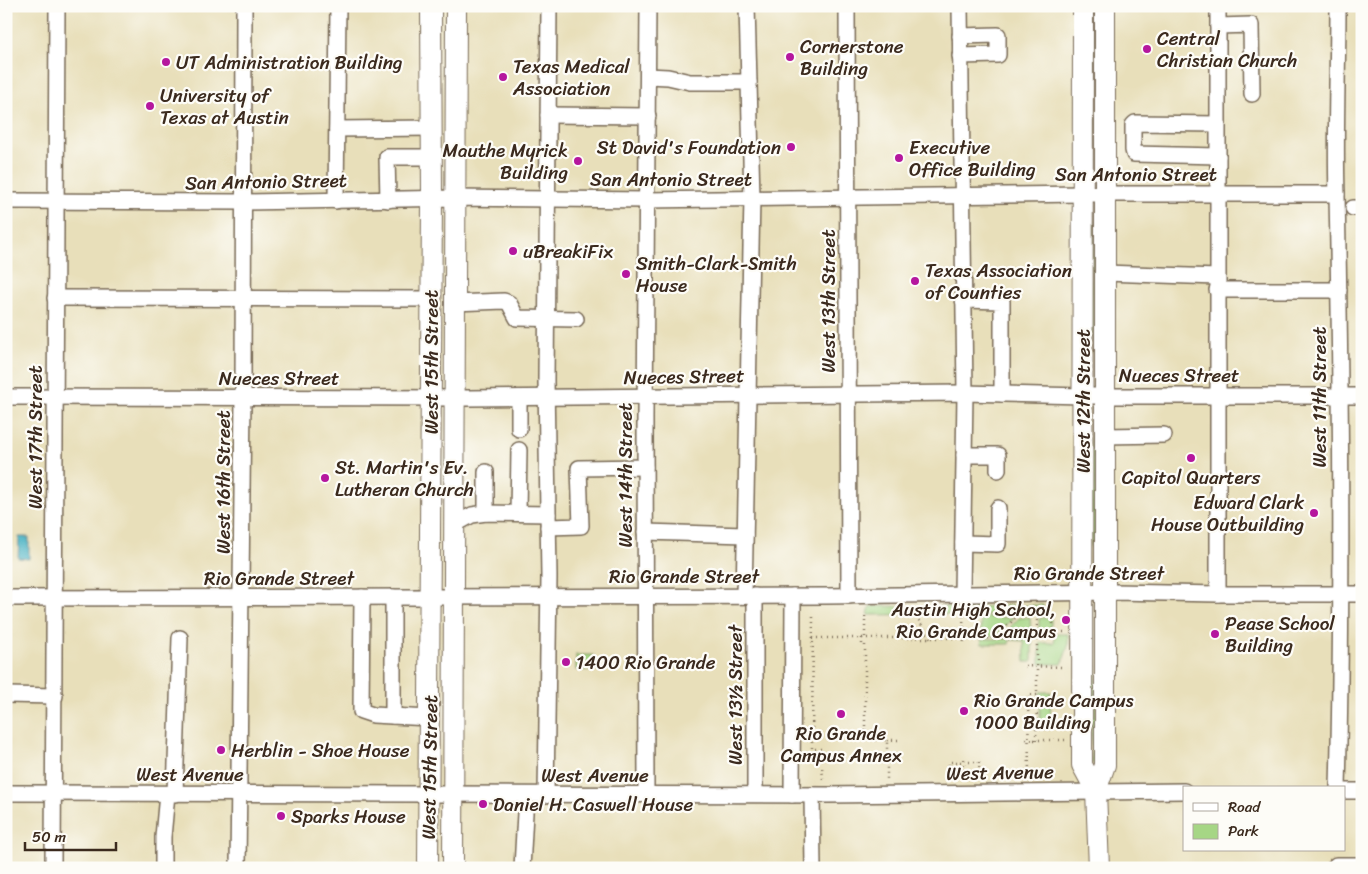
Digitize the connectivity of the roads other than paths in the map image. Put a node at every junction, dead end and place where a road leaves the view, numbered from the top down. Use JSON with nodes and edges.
{"nodes":[{"id":1,"x":57,"y":6,"type":"edge"},
{"id":2,"x":244,"y":6,"type":"edge"},
{"id":3,"x":338,"y":6,"type":"edge"},
{"id":4,"x":431,"y":6,"type":"edge"},
{"id":5,"x":456,"y":6,"type":"edge"},
{"id":6,"x":549,"y":6,"type":"edge"},
{"id":7,"x":648,"y":6,"type":"edge"},
{"id":8,"x":747,"y":6,"type":"edge"},
{"id":9,"x":846,"y":6,"type":"edge"},
{"id":10,"x":960,"y":6,"type":"edge"},
{"id":11,"x":1083,"y":6,"type":"edge"},
{"id":12,"x":1105,"y":6,"type":"edge"},
{"id":13,"x":1218,"y":6,"type":"edge"},
{"id":14,"x":1338,"y":6,"type":"edge"},
{"id":15,"x":1218,"y":26,"type":"junction"},
{"id":16,"x":960,"y":36,"type":"junction"},
{"id":17,"x":960,"y":56,"type":"junction"},
{"id":18,"x":648,"y":76,"type":"junction"},
{"id":19,"x":749,"y":82,"type":"junction"},
{"id":20,"x":1252,"y":94,"type":"dead end"},
{"id":21,"x":548,"y":115,"type":"junction"},
{"id":22,"x":648,"y":116,"type":"junction"},
{"id":23,"x":1218,"y":124,"type":"junction"},
{"id":24,"x":432,"y":128,"type":"junction"},
{"id":25,"x":337,"y":129,"type":"junction"},
{"id":26,"x":1218,"y":156,"type":"junction"},
{"id":27,"x":432,"y":157,"type":"junction"},
{"id":28,"x":1084,"y":194,"type":"junction"},
{"id":29,"x":1105,"y":194,"type":"junction"},
{"id":30,"x":1218,"y":194,"type":"junction"},
{"id":31,"x":1337,"y":194,"type":"junction"},
{"id":32,"x":962,"y":196,"type":"junction"},
{"id":33,"x":847,"y":197,"type":"junction"},
{"id":34,"x":454,"y":198,"type":"junction"},
{"id":35,"x":547,"y":198,"type":"junction"},
{"id":36,"x":752,"y":198,"type":"junction"},
{"id":37,"x":432,"y":199,"type":"junction"},
{"id":38,"x":388,"y":200,"type":"junction"},
{"id":39,"x":647,"y":200,"type":"junction"},
{"id":40,"x":336,"y":201,"type":"junction"},
{"id":41,"x":6,"y":202,"type":"edge"},
{"id":42,"x":57,"y":202,"type":"junction"},
{"id":43,"x":243,"y":202,"type":"junction"},
{"id":44,"x":1105,"y":273,"type":"junction"},
{"id":45,"x":1217,"y":283,"type":"junction"},
{"id":46,"x":1339,"y":290,"type":"junction"},
{"id":47,"x":242,"y":297,"type":"junction"},
{"id":48,"x":55,"y":298,"type":"junction"},
{"id":49,"x":431,"y":299,"type":"junction"},
{"id":50,"x":963,"y":300,"type":"junction"},
{"id":51,"x":454,"y":303,"type":"junction"},
{"id":52,"x":546,"y":318,"type":"junction"},
{"id":53,"x":576,"y":319,"type":"dead end"},
{"id":54,"x":965,"y":394,"type":"junction"},
{"id":55,"x":1002,"y":394,"type":"junction"},
{"id":56,"x":748,"y":395,"type":"junction"},
{"id":57,"x":848,"y":395,"type":"junction"},
{"id":58,"x":1217,"y":395,"type":"junction"},
{"id":59,"x":1340,"y":395,"type":"junction"},
{"id":60,"x":1083,"y":396,"type":"junction"},
{"id":61,"x":1105,"y":396,"type":"junction"},
{"id":62,"x":1362,"y":396,"type":"edge"},
{"id":63,"x":6,"y":397,"type":"edge"},
{"id":64,"x":645,"y":397,"type":"junction"},
{"id":65,"x":55,"y":398,"type":"junction"},
{"id":66,"x":243,"y":398,"type":"junction"},
{"id":67,"x":431,"y":398,"type":"junction"},
{"id":68,"x":454,"y":398,"type":"junction"},
{"id":69,"x":519,"y":398,"type":"junction"},
{"id":70,"x":546,"y":398,"type":"junction"},
{"id":71,"x":519,"y":429,"type":"dead end"},
{"id":72,"x":1164,"y":435,"type":"dead end"},
{"id":73,"x":1105,"y":436,"type":"junction"},
{"id":74,"x":519,"y":450,"type":"dead end"},
{"id":75,"x":964,"y":455,"type":"junction"},
{"id":76,"x":645,"y":467,"type":"junction"},
{"id":77,"x":998,"y":470,"type":"dead end"},
{"id":78,"x":486,"y":472,"type":"dead end"},
{"id":79,"x":998,"y":508,"type":"dead end"},
{"id":80,"x":486,"y":513,"type":"junction"},
{"id":81,"x":518,"y":513,"type":"junction"},
{"id":82,"x":548,"y":520,"type":"junction"},
{"id":83,"x":454,"y":525,"type":"junction"},
{"id":84,"x":645,"y":532,"type":"junction"},
{"id":85,"x":745,"y":535,"type":"junction"},
{"id":86,"x":963,"y":543,"type":"junction"},
{"id":87,"x":1106,"y":592,"type":"junction"},
{"id":88,"x":1082,"y":593,"type":"junction"},
{"id":89,"x":962,"y":594,"type":"junction"},
{"id":90,"x":1218,"y":594,"type":"junction"},
{"id":91,"x":1340,"y":594,"type":"junction"},
{"id":92,"x":1362,"y":594,"type":"edge"},
{"id":93,"x":549,"y":596,"type":"junction"},
{"id":94,"x":645,"y":596,"type":"junction"},
{"id":95,"x":750,"y":596,"type":"junction"},
{"id":96,"x":793,"y":596,"type":"junction"},
{"id":97,"x":849,"y":596,"type":"junction"},
{"id":98,"x":362,"y":597,"type":"junction"},
{"id":99,"x":393,"y":597,"type":"junction"},
{"id":100,"x":430,"y":597,"type":"junction"},
{"id":101,"x":6,"y":598,"type":"edge"},
{"id":102,"x":54,"y":598,"type":"junction"},
{"id":103,"x":454,"y":598,"type":"junction"},
{"id":104,"x":242,"y":599,"type":"junction"},
{"id":105,"x":180,"y":638,"type":"dead end"},
{"id":106,"x":6,"y":695,"type":"edge"},
{"id":107,"x":55,"y":696,"type":"junction"},
{"id":108,"x":393,"y":716,"type":"junction"},
{"id":109,"x":430,"y":718,"type":"junction"},
{"id":110,"x":1338,"y":786,"type":"edge"},
{"id":111,"x":1096,"y":791,"type":"junction"},
{"id":112,"x":1183,"y":791,"type":"edge"},
{"id":113,"x":1346,"y":791,"type":"edge"},
{"id":114,"x":1362,"y":791,"type":"edge"},
{"id":115,"x":6,"y":793,"type":"edge"},
{"id":116,"x":428,"y":793,"type":"junction"},
{"id":117,"x":54,"y":794,"type":"junction"},
{"id":118,"x":171,"y":794,"type":"junction"},
{"id":119,"x":453,"y":794,"type":"junction"},
{"id":120,"x":646,"y":794,"type":"junction"},
{"id":121,"x":755,"y":794,"type":"junction"},
{"id":122,"x":238,"y":795,"type":"junction"},
{"id":123,"x":526,"y":795,"type":"junction"},
{"id":124,"x":546,"y":795,"type":"junction"},
{"id":125,"x":792,"y":795,"type":"junction"},
{"id":126,"x":812,"y":795,"type":"junction"},
{"id":127,"x":1336,"y":861,"type":"edge"},
{"id":128,"x":1362,"y":865,"type":"edge"},
{"id":129,"x":53,"y":868,"type":"edge"},
{"id":130,"x":163,"y":868,"type":"edge"},
{"id":131,"x":238,"y":868,"type":"edge"},
{"id":132,"x":428,"y":868,"type":"edge"},
{"id":133,"x":453,"y":868,"type":"edge"},
{"id":134,"x":522,"y":868,"type":"edge"},
{"id":135,"x":813,"y":868,"type":"edge"},
{"id":136,"x":1099,"y":868,"type":"edge"}],
"edges":[{"from":1,"to":42,"type":"street","name":"West 17th Street"},
{"from":2,"to":43,"type":"street","name":"West 16th Street"},
{"from":3,"to":25,"type":"street"},
{"from":4,"to":24,"type":"main road","name":"West 15th Street"},
{"from":5,"to":34,"type":"main road","name":"West 15th Street"},
{"from":6,"to":21,"type":"street"},
{"from":7,"to":18,"type":"street","name":"West 14th Street"},
{"from":8,"to":19,"type":"street","name":"West 13½ Street"},
{"from":9,"to":33,"type":"street","name":"West 13th Street"},
{"from":10,"to":16,"type":"street"},
{"from":11,"to":28,"type":"main road","name":"West 12th Street"},
{"from":12,"to":29,"type":"main road","name":"West 12th Street"},
{"from":13,"to":15,"type":"street"},
{"from":14,"to":31,"type":"street","name":"West 11th Street"},
{"from":15,"to":20,"type":"street"},
{"from":15,"to":23,"type":"street"},
{"from":16,"to":17,"type":"street"},
{"from":16,"to":17,"type":"street"},
{"from":17,"to":32,"type":"street"},
{"from":18,"to":19,"type":"street"},
{"from":18,"to":22,"type":"street","name":"West 14th Street"},
{"from":19,"to":36,"type":"street","name":"West 13½ Street"},
{"from":21,"to":22,"type":"street"},
{"from":21,"to":35,"type":"street"},
{"from":22,"to":39,"type":"street","name":"West 14th Street"},
{"from":23,"to":26,"type":"street"},
{"from":23,"to":26,"type":"street"},
{"from":24,"to":25,"type":"street"},
{"from":24,"to":27,"type":"main road","name":"West 15th Street"},
{"from":25,"to":40,"type":"street"},
{"from":26,"to":30,"type":"street"},
{"from":27,"to":37,"type":"main road","name":"West 15th Street"},
{"from":27,"to":38,"type":"street"},
{"from":28,"to":29,"type":"street","name":"San Antonio Street"},
{"from":28,"to":32,"type":"street","name":"San Antonio Street"},
{"from":28,"to":60,"type":"main road","name":"West 12th Street"},
{"from":29,"to":30,"type":"street","name":"San Antonio Street"},
{"from":29,"to":44,"type":"main road","name":"West 12th Street"},
{"from":30,"to":31,"type":"street","name":"San Antonio Street"},
{"from":30,"to":45,"type":"street"},
{"from":31,"to":46,"type":"street","name":"West 11th Street"},
{"from":32,"to":33,"type":"street","name":"San Antonio Street"},
{"from":32,"to":50,"type":"street"},
{"from":33,"to":36,"type":"street","name":"San Antonio Street"},
{"from":33,"to":57,"type":"street","name":"West 13th Street"},
{"from":34,"to":35,"type":"street","name":"San Antonio Street"},
{"from":34,"to":37,"type":"street","name":"San Antonio Street"},
{"from":34,"to":51,"type":"main road","name":"West 15th Street"},
{"from":35,"to":39,"type":"street","name":"San Antonio Street"},
{"from":35,"to":52,"type":"street"},
{"from":36,"to":39,"type":"street","name":"San Antonio Street"},
{"from":36,"to":56,"type":"street","name":"West 13½ Street"},
{"from":37,"to":38,"type":"street","name":"San Antonio Street"},
{"from":37,"to":49,"type":"main road","name":"West 15th Street"},
{"from":38,"to":40,"type":"street","name":"San Antonio Street"},
{"from":39,"to":64,"type":"street","name":"West 14th Street"},
{"from":40,"to":43,"type":"street","name":"San Antonio Street"},
{"from":41,"to":42,"type":"street","name":"San Antonio Street"},
{"from":42,"to":43,"type":"street","name":"San Antonio Street"},
{"from":42,"to":48,"type":"street","name":"West 17th Street"},
{"from":43,"to":47,"type":"street","name":"West 16th Street"},
{"from":44,"to":45,"type":"street"},
{"from":44,"to":61,"type":"main road","name":"West 12th Street"},
{"from":45,"to":46,"type":"street"},
{"from":45,"to":58,"type":"street"},
{"from":46,"to":59,"type":"street","name":"West 11th Street"},
{"from":47,"to":48,"type":"street"},
{"from":47,"to":49,"type":"street"},
{"from":47,"to":66,"type":"street","name":"West 16th Street"},
{"from":48,"to":65,"type":"street","name":"West 17th Street"},
{"from":49,"to":67,"type":"main road","name":"West 15th Street"},
{"from":50,"to":54,"type":"street"},
{"from":50,"to":55,"type":"street"},
{"from":51,"to":52,"type":"street"},
{"from":51,"to":68,"type":"main road","name":"West 15th Street"},
{"from":52,"to":53,"type":"street"},
{"from":52,"to":70,"type":"street"},
{"from":54,"to":55,"type":"street","name":"Nueces Street"},
{"from":54,"to":57,"type":"street","name":"Nueces Street"},
{"from":54,"to":75,"type":"street"},
{"from":55,"to":60,"type":"street","name":"Nueces Street"},
{"from":56,"to":57,"type":"street","name":"Nueces Street"},
{"from":56,"to":64,"type":"street","name":"Nueces Street"},
{"from":56,"to":85,"type":"street","name":"West 13½ Street"},
{"from":57,"to":97,"type":"street","name":"West 13th Street"},
{"from":58,"to":59,"type":"street","name":"Nueces Street"},
{"from":58,"to":61,"type":"street","name":"Nueces Street"},
{"from":58,"to":90,"type":"street"},
{"from":59,"to":62,"type":"street","name":"Nueces Street"},
{"from":59,"to":91,"type":"street","name":"West 11th Street"},
{"from":60,"to":61,"type":"street","name":"Nueces Street"},
{"from":60,"to":88,"type":"main road","name":"West 12th Street"},
{"from":61,"to":73,"type":"main road","name":"West 12th Street"},
{"from":63,"to":65,"type":"street","name":"Nueces Street"},
{"from":64,"to":70,"type":"street","name":"Nueces Street"},
{"from":64,"to":76,"type":"street","name":"West 14th Street"},
{"from":65,"to":66,"type":"street","name":"Nueces Street"},
{"from":65,"to":102,"type":"street","name":"West 17th Street"},
{"from":66,"to":67,"type":"street","name":"Nueces Street"},
{"from":66,"to":104,"type":"street","name":"West 16th Street"},
{"from":67,"to":68,"type":"street","name":"Nueces Street"},
{"from":67,"to":100,"type":"main road","name":"West 15th Street"},
{"from":68,"to":69,"type":"street","name":"Nueces Street"},
{"from":68,"to":83,"type":"main road","name":"West 15th Street"},
{"from":69,"to":70,"type":"street","name":"Nueces Street"},
{"from":69,"to":71,"type":"street"},
{"from":70,"to":82,"type":"street"},
{"from":72,"to":73,"type":"street"},
{"from":73,"to":87,"type":"main road","name":"West 12th Street"},
{"from":74,"to":81,"type":"street"},
{"from":75,"to":77,"type":"street"},
{"from":75,"to":86,"type":"street"},
{"from":76,"to":82,"type":"street"},
{"from":76,"to":84,"type":"street","name":"West 14th Street"},
{"from":78,"to":80,"type":"street"},
{"from":79,"to":86,"type":"street"},
{"from":80,"to":81,"type":"street"},
{"from":80,"to":83,"type":"street"},
{"from":81,"to":82,"type":"street"},
{"from":82,"to":93,"type":"street"},
{"from":83,"to":103,"type":"main road","name":"West 15th Street"},
{"from":84,"to":85,"type":"street"},
{"from":84,"to":94,"type":"street","name":"West 14th Street"},
{"from":85,"to":95,"type":"street","name":"West 13½ Street"},
{"from":86,"to":89,"type":"street"},
{"from":87,"to":88,"type":"street","name":"Rio Grande Street"},
{"from":87,"to":90,"type":"street","name":"Rio Grande Street"},
{"from":87,"to":111,"type":"main road","name":"West 12th Street"},
{"from":88,"to":89,"type":"street","name":"Rio Grande Street"},
{"from":88,"to":111,"type":"main road","name":"West 12th Street"},
{"from":89,"to":97,"type":"street","name":"Rio Grande Street"},
{"from":90,"to":91,"type":"street","name":"Rio Grande Street"},
{"from":91,"to":92,"type":"street","name":"Rio Grande Street"},
{"from":91,"to":110,"type":"street","name":"West 11th Street"},
{"from":93,"to":94,"type":"street","name":"Rio Grande Street"},
{"from":93,"to":103,"type":"street","name":"Rio Grande Street"},
{"from":93,"to":124,"type":"street"},
{"from":94,"to":95,"type":"street","name":"Rio Grande Street"},
{"from":94,"to":120,"type":"street","name":"West 14th Street"},
{"from":95,"to":96,"type":"street","name":"Rio Grande Street"},
{"from":95,"to":121,"type":"street","name":"West 13½ Street"},
{"from":96,"to":97,"type":"street","name":"Rio Grande Street"},
{"from":96,"to":125,"type":"street"},
{"from":98,"to":99,"type":"street","name":"Rio Grande Street"},
{"from":98,"to":104,"type":"street","name":"Rio Grande Street"},
{"from":98,"to":108,"type":"street"},
{"from":99,"to":100,"type":"street","name":"Rio Grande Street"},
{"from":99,"to":108,"type":"street"},
{"from":100,"to":103,"type":"street","name":"Rio Grande Street"},
{"from":100,"to":109,"type":"main road","name":"West 15th Street"},
{"from":101,"to":102,"type":"street","name":"Rio Grande Street"},
{"from":102,"to":104,"type":"street","name":"Rio Grande Street"},
{"from":102,"to":107,"type":"street","name":"West 17th Street"},
{"from":103,"to":119,"type":"main road","name":"West 15th Street"},
{"from":104,"to":122,"type":"street","name":"West 16th Street"},
{"from":105,"to":118,"type":"street"},
{"from":106,"to":107,"type":"street"},
{"from":107,"to":117,"type":"street","name":"West 17th Street"},
{"from":108,"to":109,"type":"street"},
{"from":109,"to":116,"type":"main road","name":"West 15th Street"},
{"from":111,"to":112,"type":"street","name":"West Avenue"},
{"from":111,"to":126,"type":"street","name":"West Avenue"},
{"from":111,"to":136,"type":"main road","name":"West 12th Street"},
{"from":113,"to":114,"type":"street"},
{"from":115,"to":117,"type":"street","name":"West Avenue"},
{"from":116,"to":119,"type":"street","name":"West Avenue"},
{"from":116,"to":122,"type":"street","name":"West Avenue"},
{"from":116,"to":132,"type":"main road","name":"West 15th Street"},
{"from":117,"to":118,"type":"street","name":"West Avenue"},
{"from":117,"to":129,"type":"street","name":"West 17th Street"},
{"from":118,"to":122,"type":"street","name":"West Avenue"},
{"from":118,"to":130,"type":"street"},
{"from":119,"to":123,"type":"street","name":"West Avenue"},
{"from":119,"to":133,"type":"main road","name":"West 15th Street"},
{"from":120,"to":121,"type":"street","name":"West Avenue"},
{"from":120,"to":124,"type":"street","name":"West Avenue"},
{"from":121,"to":125,"type":"street","name":"West Avenue"},
{"from":122,"to":131,"type":"street","name":"West 16th Street"},
{"from":123,"to":124,"type":"street","name":"West Avenue"},
{"from":123,"to":134,"type":"street"},
{"from":125,"to":126,"type":"street","name":"West Avenue"},
{"from":126,"to":135,"type":"street"},
{"from":127,"to":128,"type":"street"}]}
